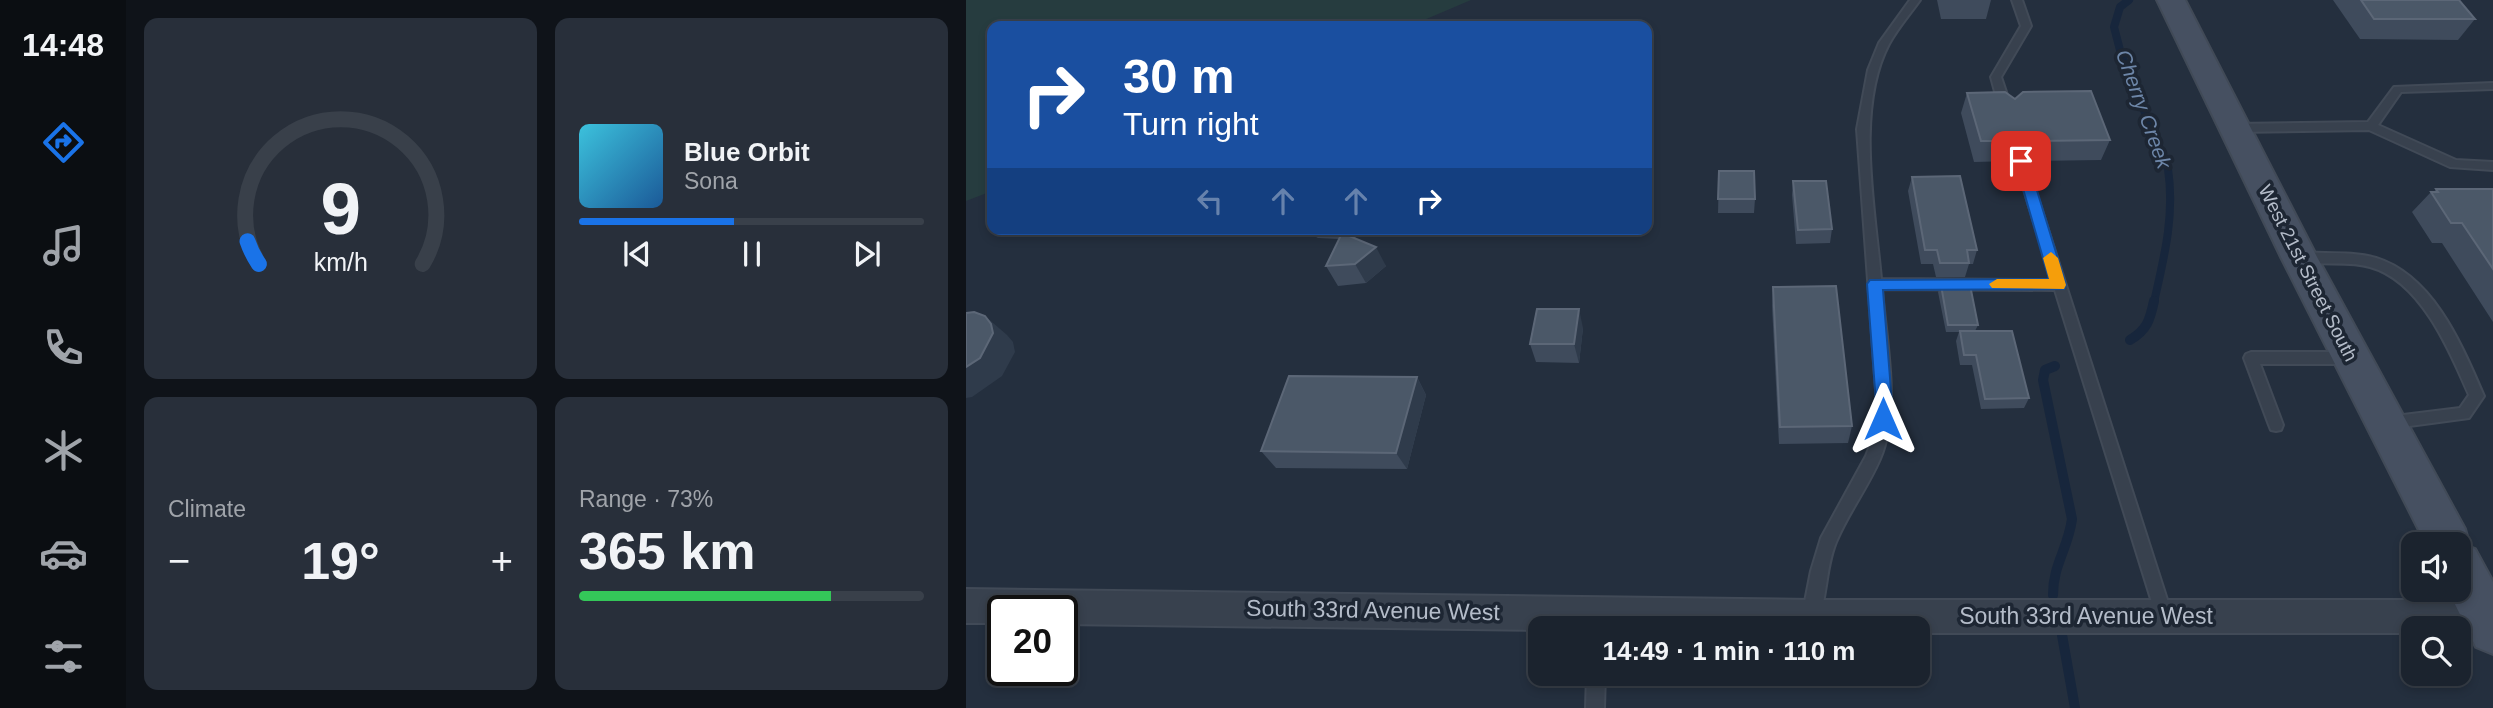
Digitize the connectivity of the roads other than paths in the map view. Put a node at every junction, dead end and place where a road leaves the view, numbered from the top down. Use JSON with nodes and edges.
{"nodes":[{"id":1,"x":1914,"y":0,"type":"edge"},
{"id":2,"x":2017,"y":0,"type":"edge"},
{"id":3,"x":2171,"y":0,"type":"edge"},
{"id":4,"x":2493,"y":86,"type":"edge"},
{"id":5,"x":2007,"y":113,"type":"edge"},
{"id":6,"x":2371,"y":126,"type":"junction"},
{"id":7,"x":2234,"y":128,"type":"junction"},
{"id":8,"x":2021,"y":161,"type":"edge"},
{"id":9,"x":2493,"y":166,"type":"edge"},
{"id":10,"x":2299,"y":257,"type":"junction"},
{"id":11,"x":1875,"y":284,"type":"junction"},
{"id":12,"x":2059,"y":285,"type":"junction"},
{"id":13,"x":2353,"y":358,"type":"junction"},
{"id":14,"x":2386,"y":423,"type":"junction"},
{"id":15,"x":2276,"y":425,"type":"dead end"},
{"id":16,"x":2443,"y":532,"type":"edge"},
{"id":17,"x":2471,"y":586,"type":"edge"},
{"id":18,"x":966,"y":606,"type":"edge"},
{"id":19,"x":2164,"y":615,"type":"junction"},
{"id":20,"x":1811,"y":616,"type":"edge"},
{"id":21,"x":1930,"y":616,"type":"edge"},
{"id":22,"x":1528,"y":618,"type":"edge"},
{"id":23,"x":2491,"y":622,"type":"edge"},
{"id":24,"x":1596,"y":686,"type":"edge"},
{"id":25,"x":1595,"y":708,"type":"edge"}],
"edges":[{"from":1,"to":11,"type":"lane"},
{"from":2,"to":5,"type":"lane"},
{"from":3,"to":7,"type":"main road","name":"West 21st Street South"},
{"from":4,"to":6,"type":"lane"},
{"from":6,"to":7,"type":"lane"},
{"from":6,"to":9,"type":"lane"},
{"from":7,"to":10,"type":"main road","name":"West 21st Street South"},
{"from":8,"to":12,"type":"lane"},
{"from":10,"to":13,"type":"main road","name":"West 21st Street South"},
{"from":10,"to":14,"type":"lane"},
{"from":11,"to":12,"type":"lane"},
{"from":11,"to":20,"type":"lane"},
{"from":12,"to":19,"type":"lane"},
{"from":13,"to":14,"type":"main road","name":"West 21st Street South"},
{"from":13,"to":15,"type":"lane"},
{"from":14,"to":16,"type":"main road","name":"West 21st Street South"},
{"from":17,"to":23,"type":"main road"},
{"from":18,"to":22,"type":"street","name":"South 33rd Avenue West"},
{"from":19,"to":21,"type":"street","name":"South 33rd Avenue West"},
{"from":19,"to":23,"type":"street","name":"South 33rd Avenue West"},
{"from":24,"to":25,"type":"lane"}]}
